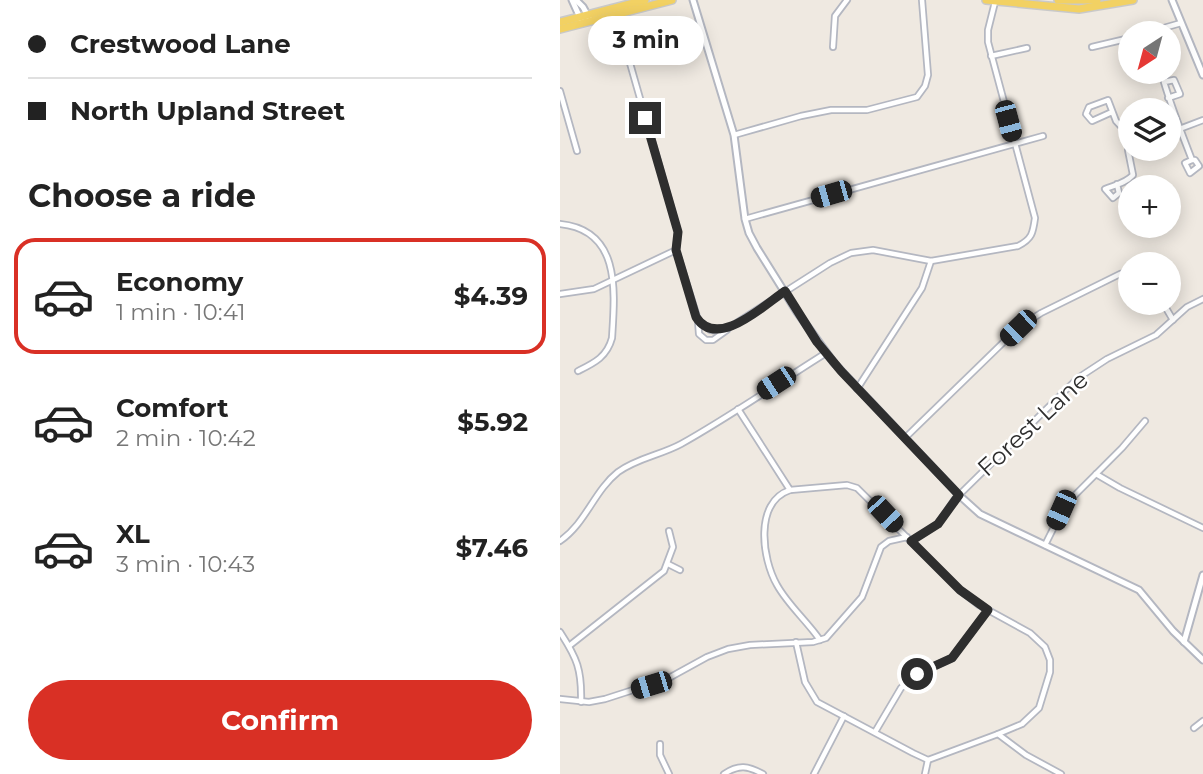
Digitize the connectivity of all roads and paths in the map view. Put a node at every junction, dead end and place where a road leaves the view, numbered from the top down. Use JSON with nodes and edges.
{"nodes":[{"id":1,"x":574,"y":0,"type":"edge"},
{"id":2,"x":642,"y":0,"type":"edge"},
{"id":3,"x":672,"y":0,"type":"edge"},
{"id":4,"x":693,"y":0,"type":"edge"},
{"id":5,"x":847,"y":0,"type":"edge"},
{"id":6,"x":922,"y":0,"type":"edge"},
{"id":7,"x":986,"y":0,"type":"edge"},
{"id":8,"x":1058,"y":0,"type":"edge"},
{"id":9,"x":1097,"y":0,"type":"edge"},
{"id":10,"x":1133,"y":0,"type":"edge"},
{"id":11,"x":1172,"y":0,"type":"edge"},
{"id":12,"x":995,"y":1,"type":"edge"},
{"id":13,"x":615,"y":14,"type":"junction"},
{"id":14,"x":585,"y":19,"type":"junction"},
{"id":15,"x":1180,"y":21,"type":"edge"},
{"id":16,"x":560,"y":22,"type":"edge"},
{"id":17,"x":1181,"y":23,"type":"edge"},
{"id":18,"x":560,"y":29,"type":"edge"},
{"id":19,"x":1118,"y":41,"type":"edge"},
{"id":20,"x":833,"y":47,"type":"dead end"},
{"id":21,"x":1091,"y":47,"type":"dead end"},
{"id":22,"x":1027,"y":48,"type":"dead end"},
{"id":23,"x":991,"y":56,"type":"junction"},
{"id":24,"x":1202,"y":71,"type":"edge"},
{"id":25,"x":560,"y":91,"type":"edge"},
{"id":26,"x":1168,"y":98,"type":"joint"},
{"id":27,"x":1112,"y":112,"type":"junction"},
{"id":28,"x":1203,"y":120,"type":"edge"},
{"id":29,"x":1118,"y":122,"type":"edge"},
{"id":30,"x":1181,"y":128,"type":"edge"},
{"id":31,"x":1181,"y":131,"type":"edge"},
{"id":32,"x":734,"y":135,"type":"junction"},
{"id":33,"x":1043,"y":136,"type":"dead end"},
{"id":34,"x":1014,"y":142,"type":"junction"},
{"id":35,"x":577,"y":151,"type":"dead end"},
{"id":36,"x":1192,"y":160,"type":"dead end"},
{"id":37,"x":1130,"y":161,"type":"edge"},
{"id":38,"x":1117,"y":184,"type":"dead end"},
{"id":39,"x":745,"y":219,"type":"junction"},
{"id":40,"x":560,"y":224,"type":"edge"},
{"id":41,"x":676,"y":250,"type":"junction"},
{"id":42,"x":931,"y":261,"type":"junction"},
{"id":43,"x":1118,"y":275,"type":"edge"},
{"id":44,"x":614,"y":281,"type":"junction"},
{"id":45,"x":785,"y":291,"type":"junction"},
{"id":46,"x":560,"y":294,"type":"edge"},
{"id":47,"x":1203,"y":299,"type":"edge"},
{"id":48,"x":1170,"y":315,"type":"edge"},
{"id":49,"x":698,"y":320,"type":"junction"},
{"id":50,"x":1173,"y":321,"type":"junction"},
{"id":51,"x":730,"y":327,"type":"junction"},
{"id":52,"x":826,"y":353,"type":"junction"},
{"id":53,"x":578,"y":371,"type":"dead end"},
{"id":54,"x":857,"y":389,"type":"junction"},
{"id":55,"x":738,"y":409,"type":"junction"},
{"id":56,"x":1145,"y":421,"type":"dead end"},
{"id":57,"x":904,"y":439,"type":"junction"},
{"id":58,"x":1096,"y":474,"type":"junction"},
{"id":59,"x":790,"y":490,"type":"junction"},
{"id":60,"x":959,"y":495,"type":"junction"},
{"id":61,"x":1203,"y":527,"type":"edge"},
{"id":62,"x":669,"y":531,"type":"dead end"},
{"id":63,"x":909,"y":539,"type":"junction"},
{"id":64,"x":560,"y":541,"type":"edge"},
{"id":65,"x":1045,"y":545,"type":"junction"},
{"id":66,"x":668,"y":564,"type":"junction"},
{"id":67,"x":680,"y":570,"type":"dead end"},
{"id":68,"x":1203,"y":575,"type":"edge"},
{"id":69,"x":988,"y":610,"type":"junction"},
{"id":70,"x":560,"y":632,"type":"edge"},
{"id":71,"x":820,"y":640,"type":"junction"},
{"id":72,"x":796,"y":642,"type":"junction"},
{"id":73,"x":1184,"y":642,"type":"junction"},
{"id":74,"x":569,"y":646,"type":"junction"},
{"id":75,"x":1203,"y":660,"type":"edge"},
{"id":76,"x":560,"y":699,"type":"edge"},
{"id":77,"x":580,"y":702,"type":"junction"},
{"id":78,"x":844,"y":716,"type":"junction"},
{"id":79,"x":1203,"y":721,"type":"edge"},
{"id":80,"x":1194,"y":728,"type":"dead end"},
{"id":81,"x":875,"y":732,"type":"junction"},
{"id":82,"x":998,"y":734,"type":"junction"},
{"id":83,"x":660,"y":744,"type":"dead end"},
{"id":84,"x":928,"y":760,"type":"junction"},
{"id":85,"x":669,"y":774,"type":"edge"},
{"id":86,"x":724,"y":774,"type":"edge"},
{"id":87,"x":763,"y":774,"type":"edge"},
{"id":88,"x":814,"y":774,"type":"edge"},
{"id":89,"x":925,"y":774,"type":"edge"},
{"id":90,"x":1061,"y":774,"type":"edge"}],
"edges":[{"from":1,"to":14,"type":"street"},
{"from":2,"to":14,"type":"main road"},
{"from":3,"to":13,"type":"main road"},
{"from":4,"to":32,"type":"street"},
{"from":5,"to":20,"type":"street"},
{"from":6,"to":32,"type":"street"},
{"from":7,"to":12,"type":"main road"},
{"from":8,"to":9,"type":"main road"},
{"from":10,"to":12,"type":"main road"},
{"from":11,"to":15,"type":"street"},
{"from":12,"to":23,"type":"street"},
{"from":13,"to":14,"type":"main road"},
{"from":13,"to":41,"type":"street"},
{"from":14,"to":16,"type":"main road"},
{"from":14,"to":18,"type":"main road"},
{"from":17,"to":24,"type":"street"},
{"from":19,"to":21,"type":"street"},
{"from":22,"to":23,"type":"street"},
{"from":23,"to":34,"type":"street"},
{"from":25,"to":35,"type":"street"},
{"from":26,"to":26,"type":"street"},
{"from":27,"to":27,"type":"street"},
{"from":27,"to":29,"type":"street"},
{"from":28,"to":30,"type":"street"},
{"from":31,"to":36,"type":"street"},
{"from":32,"to":39,"type":"street"},
{"from":33,"to":34,"type":"street"},
{"from":34,"to":39,"type":"street"},
{"from":34,"to":42,"type":"street"},
{"from":37,"to":38,"type":"street"},
{"from":39,"to":45,"type":"street"},
{"from":40,"to":44,"type":"street"},
{"from":41,"to":44,"type":"street"},
{"from":41,"to":49,"type":"street"},
{"from":42,"to":45,"type":"street"},
{"from":42,"to":54,"type":"street"},
{"from":43,"to":57,"type":"street"},
{"from":44,"to":46,"type":"street"},
{"from":44,"to":53,"type":"street"},
{"from":45,"to":51,"type":"street"},
{"from":45,"to":52,"type":"street"},
{"from":47,"to":50,"type":"street","name":"Forest Lane"},
{"from":48,"to":50,"type":"street"},
{"from":49,"to":51,"type":"street"},
{"from":49,"to":51,"type":"street"},
{"from":50,"to":60,"type":"street","name":"Forest Lane"},
{"from":52,"to":54,"type":"street"},
{"from":52,"to":55,"type":"street"},
{"from":54,"to":57,"type":"street"},
{"from":55,"to":59,"type":"street"},
{"from":55,"to":64,"type":"street"},
{"from":56,"to":58,"type":"street"},
{"from":57,"to":60,"type":"street"},
{"from":58,"to":61,"type":"street"},
{"from":58,"to":65,"type":"street"},
{"from":59,"to":63,"type":"street"},
{"from":59,"to":71,"type":"street"},
{"from":60,"to":63,"type":"street","name":"Forest Lane"},
{"from":60,"to":65,"type":"street"},
{"from":62,"to":66,"type":"street"},
{"from":63,"to":69,"type":"street"},
{"from":63,"to":71,"type":"street","name":"Forest Lane"},
{"from":65,"to":73,"type":"street"},
{"from":66,"to":67,"type":"street"},
{"from":66,"to":74,"type":"street"},
{"from":68,"to":73,"type":"street"},
{"from":69,"to":81,"type":"street"},
{"from":69,"to":82,"type":"street"},
{"from":70,"to":74,"type":"street"},
{"from":71,"to":72,"type":"street"},
{"from":72,"to":77,"type":"street"},
{"from":72,"to":78,"type":"street"},
{"from":73,"to":75,"type":"street"},
{"from":74,"to":77,"type":"street"},
{"from":76,"to":77,"type":"street"},
{"from":78,"to":81,"type":"street"},
{"from":78,"to":88,"type":"street"},
{"from":79,"to":80,"type":"street"},
{"from":81,"to":84,"type":"street"},
{"from":82,"to":84,"type":"street"},
{"from":82,"to":90,"type":"street"},
{"from":83,"to":85,"type":"street"},
{"from":84,"to":89,"type":"street"},
{"from":86,"to":87,"type":"street"}]}
